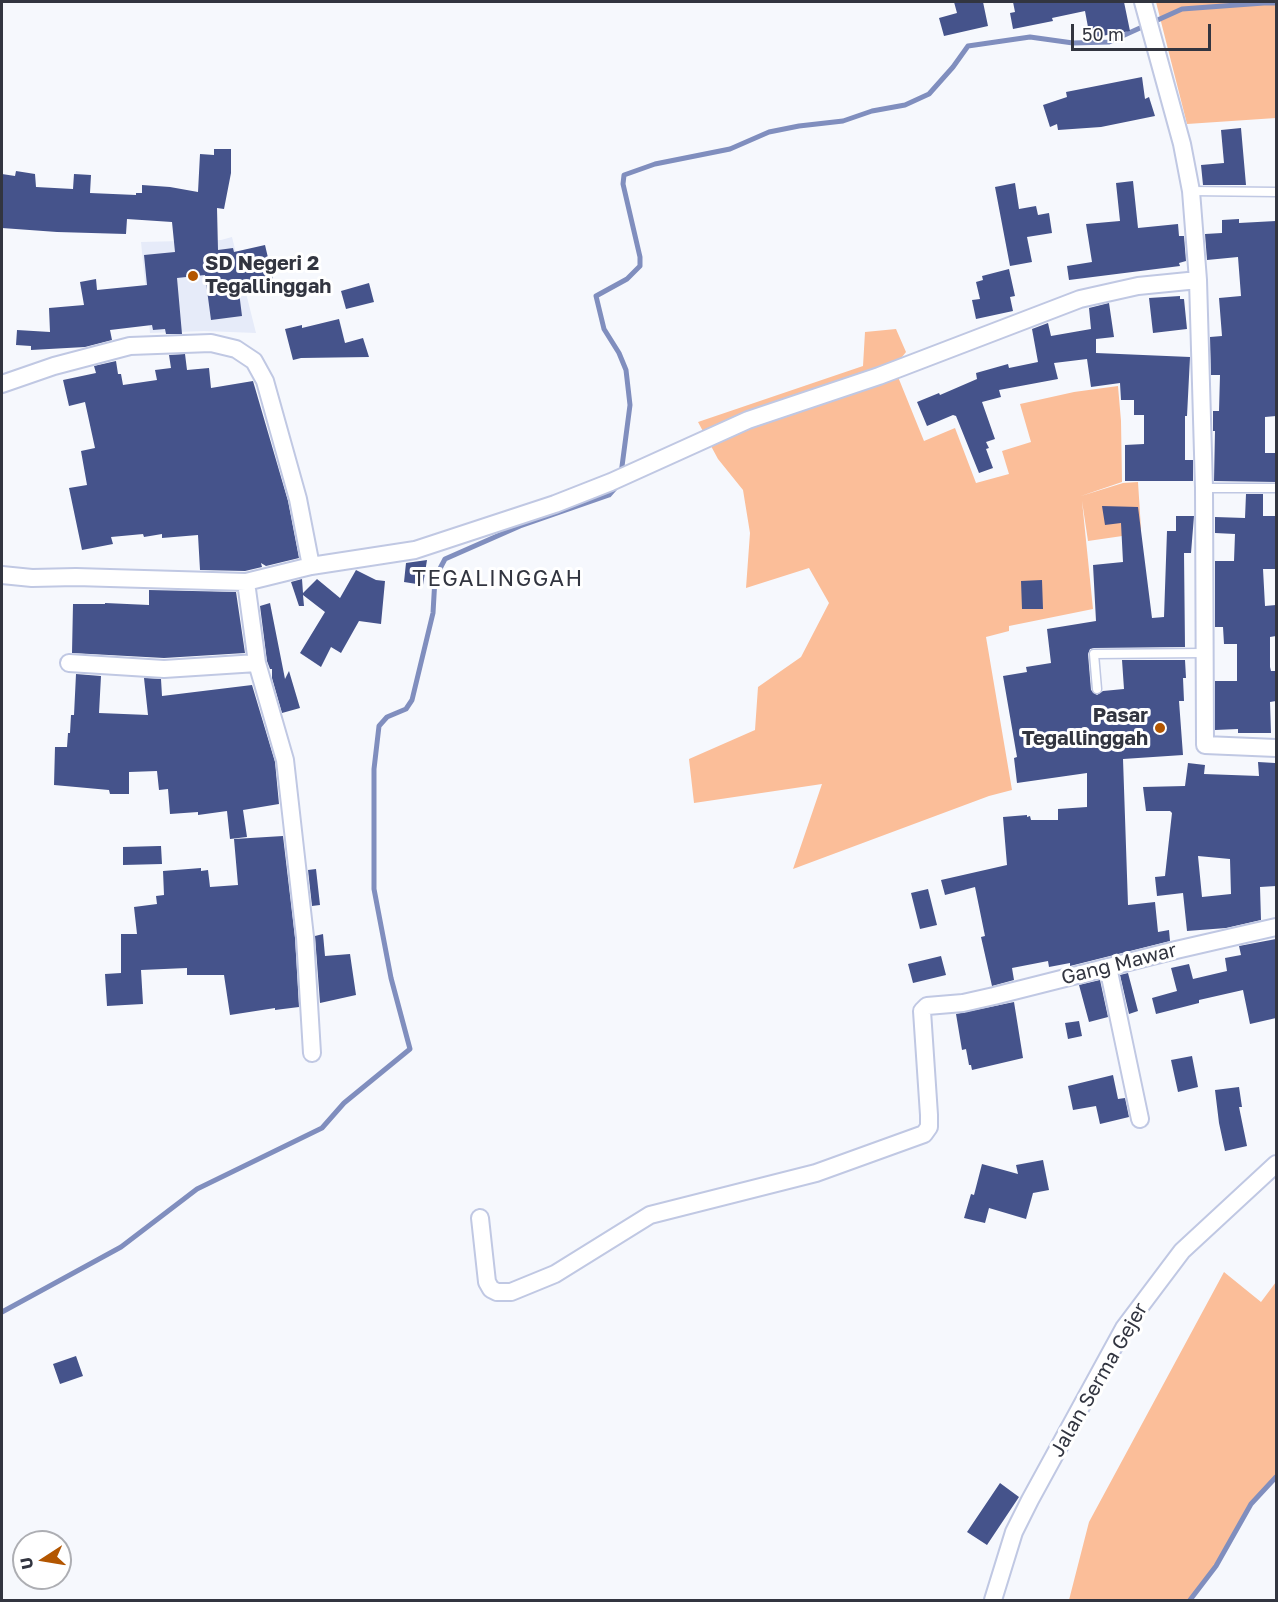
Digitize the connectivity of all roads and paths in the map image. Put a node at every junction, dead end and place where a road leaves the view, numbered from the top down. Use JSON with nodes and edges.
{"nodes":[{"id":1,"x":1145,"y":7,"type":"edge"},
{"id":2,"x":1191,"y":191,"type":"junction"},
{"id":3,"x":1276,"y":192,"type":"edge"},
{"id":4,"x":1198,"y":279,"type":"junction"},
{"id":5,"x":2,"y":384,"type":"edge"},
{"id":6,"x":1204,"y":488,"type":"junction"},
{"id":7,"x":1276,"y":488,"type":"edge"},
{"id":8,"x":311,"y":566,"type":"junction"},
{"id":9,"x":2,"y":574,"type":"edge"},
{"id":10,"x":246,"y":582,"type":"junction"},
{"id":11,"x":1203,"y":653,"type":"junction"},
{"id":12,"x":69,"y":663,"type":"dead end"},
{"id":13,"x":257,"y":663,"type":"junction"},
{"id":14,"x":1097,"y":689,"type":"dead end"},
{"id":15,"x":1276,"y":748,"type":"edge"},
{"id":16,"x":1276,"y":927,"type":"edge"},
{"id":17,"x":1108,"y":967,"type":"junction"},
{"id":18,"x":312,"y":1053,"type":"dead end"},
{"id":19,"x":1140,"y":1119,"type":"dead end"},
{"id":20,"x":1276,"y":1164,"type":"edge"},
{"id":21,"x":480,"y":1218,"type":"dead end"},
{"id":22,"x":993,"y":1600,"type":"edge"}],
"edges":[{"from":1,"to":2,"type":"street"},
{"from":2,"to":3,"type":"lane"},
{"from":2,"to":4,"type":"street"},
{"from":4,"to":6,"type":"street"},
{"from":4,"to":8,"type":"street"},
{"from":5,"to":8,"type":"street"},
{"from":6,"to":7,"type":"lane"},
{"from":6,"to":11,"type":"street"},
{"from":8,"to":10,"type":"street"},
{"from":9,"to":10,"type":"street"},
{"from":10,"to":13,"type":"street"},
{"from":11,"to":14,"type":"lane"},
{"from":11,"to":15,"type":"street"},
{"from":12,"to":13,"type":"street"},
{"from":13,"to":18,"type":"street"},
{"from":16,"to":17,"type":"street","name":"Gang Mawar"},
{"from":17,"to":19,"type":"street"},
{"from":17,"to":21,"type":"street","name":"Gang Mawar"},
{"from":20,"to":22,"type":"street","name":"Jalan Serma Gejer"}]}
